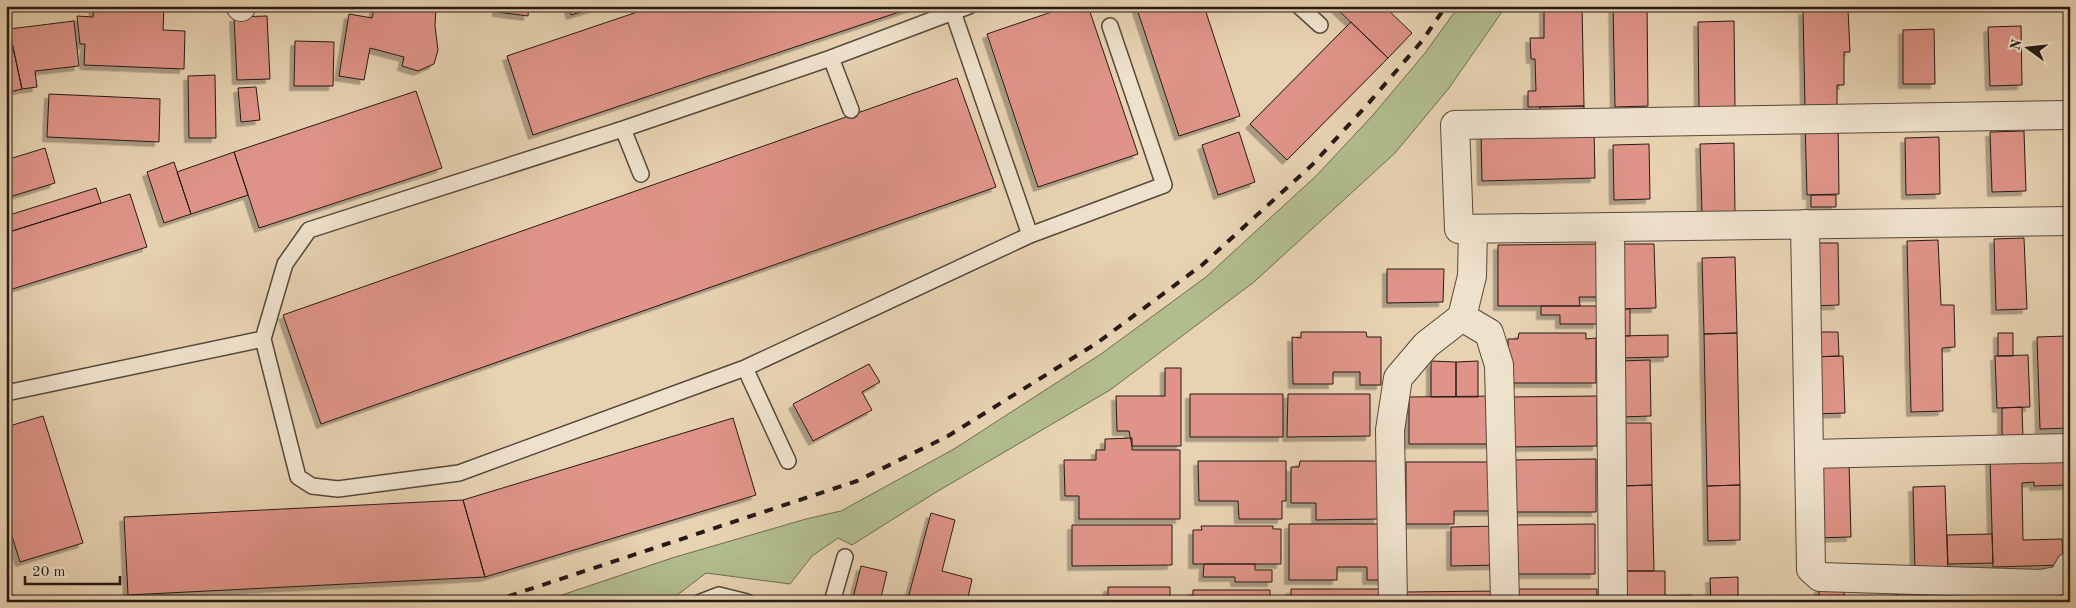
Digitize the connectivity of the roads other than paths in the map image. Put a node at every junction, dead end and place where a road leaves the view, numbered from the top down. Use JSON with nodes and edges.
{"nodes":[{"id":1,"x":970,"y":6,"type":"edge"},
{"id":2,"x":1299,"y":6,"type":"edge"},
{"id":3,"x":953,"y":12,"type":"junction"},
{"id":4,"x":1320,"y":25,"type":"dead end"},
{"id":5,"x":1110,"y":26,"type":"dead end"},
{"id":6,"x":831,"y":58,"type":"junction"},
{"id":7,"x":851,"y":110,"type":"dead end"},
{"id":8,"x":2070,"y":115,"type":"edge"},
{"id":9,"x":623,"y":129,"type":"junction"},
{"id":10,"x":641,"y":174,"type":"dead end"},
{"id":11,"x":2070,"y":221,"type":"edge"},
{"id":12,"x":1806,"y":224,"type":"junction"},
{"id":13,"x":1610,"y":227,"type":"junction"},
{"id":14,"x":1473,"y":229,"type":"junction"},
{"id":15,"x":1030,"y":235,"type":"junction"},
{"id":16,"x":1462,"y":317,"type":"junction"},
{"id":17,"x":263,"y":339,"type":"junction"},
{"id":18,"x":745,"y":368,"type":"junction"},
{"id":19,"x":6,"y":393,"type":"edge"},
{"id":20,"x":2070,"y":448,"type":"edge"},
{"id":21,"x":1810,"y":454,"type":"junction"},
{"id":22,"x":788,"y":461,"type":"dead end"},
{"id":23,"x":845,"y":557,"type":"dead end"},
{"id":24,"x":2070,"y":566,"type":"edge"},
{"id":25,"x":2040,"y":593,"type":"edge"},
{"id":26,"x":701,"y":602,"type":"edge"},
{"id":27,"x":747,"y":602,"type":"edge"},
{"id":28,"x":832,"y":602,"type":"edge"},
{"id":29,"x":1393,"y":602,"type":"edge"},
{"id":30,"x":1505,"y":602,"type":"edge"},
{"id":31,"x":1613,"y":602,"type":"edge"}],
"edges":[{"from":1,"to":3,"type":"lane"},
{"from":2,"to":4,"type":"lane"},
{"from":3,"to":6,"type":"lane"},
{"from":3,"to":15,"type":"lane"},
{"from":5,"to":15,"type":"lane"},
{"from":6,"to":7,"type":"lane"},
{"from":6,"to":9,"type":"lane"},
{"from":8,"to":14,"type":"street"},
{"from":9,"to":10,"type":"lane"},
{"from":9,"to":17,"type":"lane"},
{"from":11,"to":12,"type":"street"},
{"from":12,"to":13,"type":"street"},
{"from":12,"to":21,"type":"street"},
{"from":13,"to":14,"type":"street"},
{"from":13,"to":31,"type":"street"},
{"from":14,"to":16,"type":"street"},
{"from":15,"to":18,"type":"lane"},
{"from":16,"to":29,"type":"street"},
{"from":16,"to":30,"type":"street"},
{"from":17,"to":18,"type":"lane"},
{"from":17,"to":19,"type":"lane"},
{"from":18,"to":22,"type":"lane"},
{"from":20,"to":21,"type":"street"},
{"from":21,"to":25,"type":"street"},
{"from":23,"to":28,"type":"lane"},
{"from":24,"to":25,"type":"street"},
{"from":26,"to":27,"type":"lane"}]}
